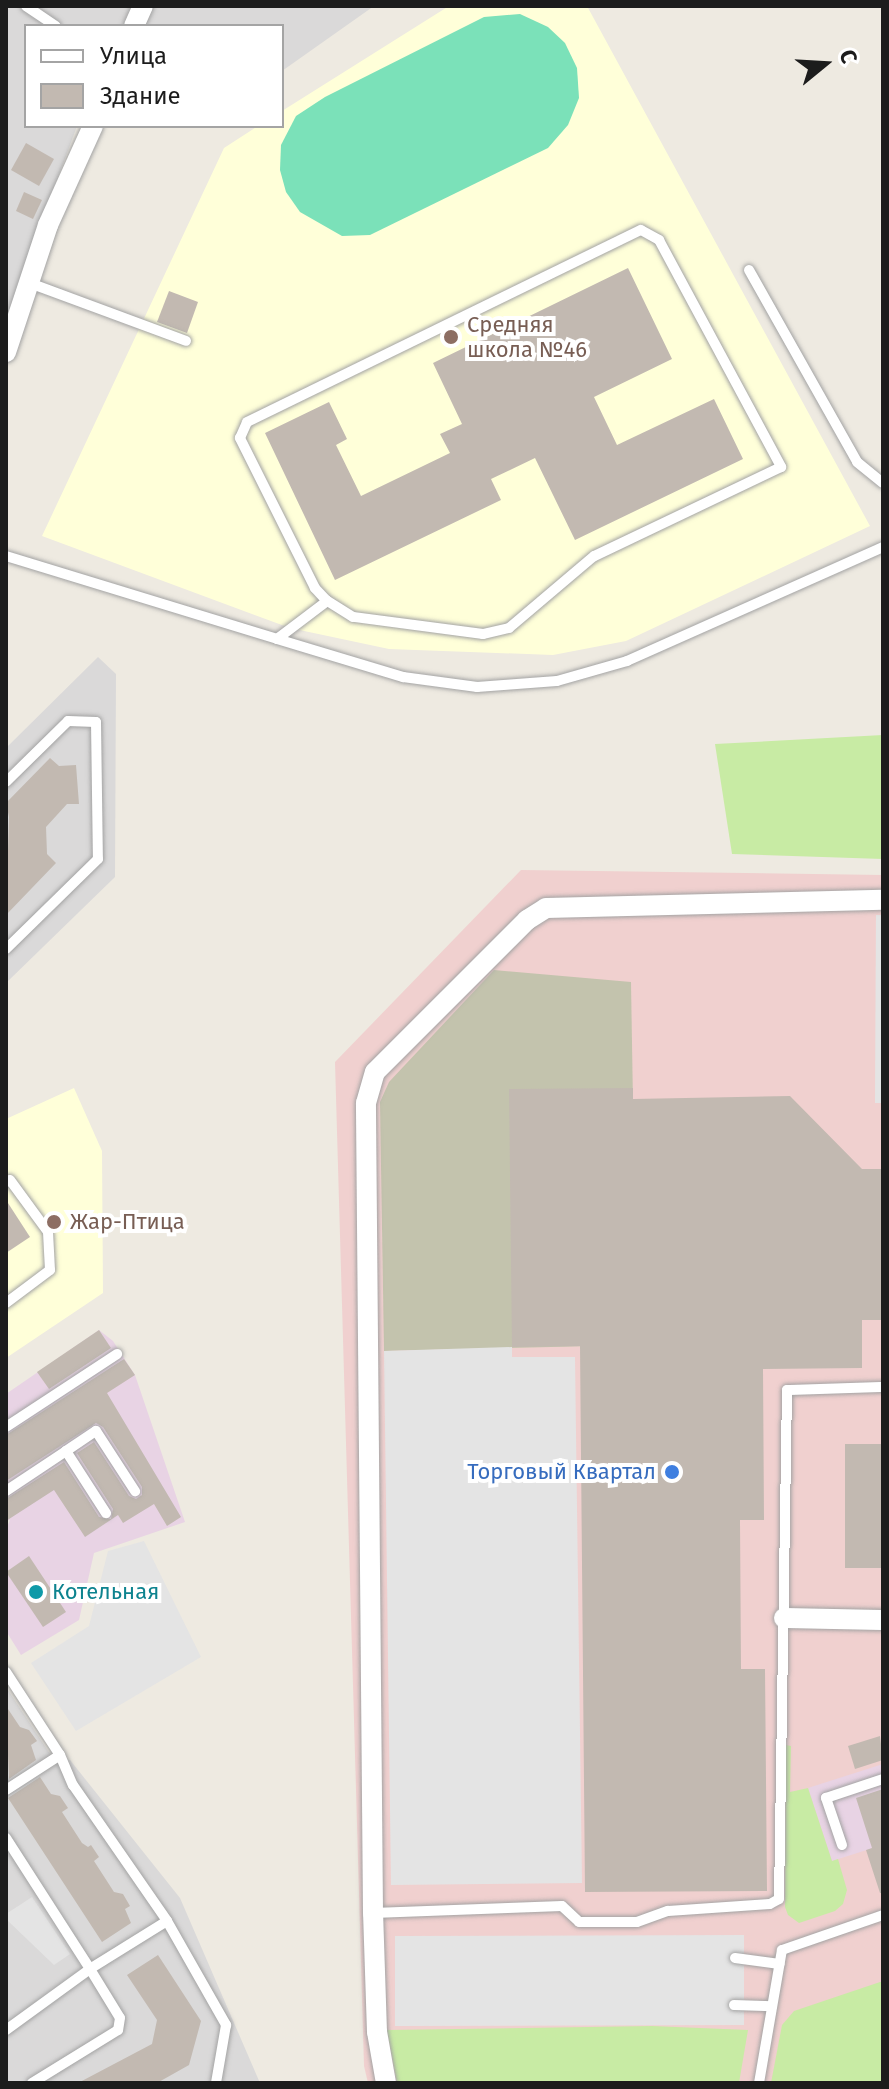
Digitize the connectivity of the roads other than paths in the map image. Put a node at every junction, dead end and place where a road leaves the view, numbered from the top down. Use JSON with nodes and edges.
{"nodes":[{"id":1,"x":26,"y":6,"type":"edge"},
{"id":2,"x":53,"y":24,"type":"edge"},
{"id":3,"x":92,"y":128,"type":"edge"},
{"id":4,"x":749,"y":270,"type":"dead end"},
{"id":5,"x":35,"y":285,"type":"dead end"},
{"id":6,"x":186,"y":341,"type":"dead end"},
{"id":7,"x":6,"y":352,"type":"edge"},
{"id":8,"x":883,"y":483,"type":"edge"},
{"id":9,"x":883,"y":547,"type":"edge"},
{"id":10,"x":6,"y":556,"type":"edge"},
{"id":11,"x":327,"y":601,"type":"junction"},
{"id":12,"x":277,"y":639,"type":"junction"},
{"id":13,"x":6,"y":782,"type":"edge"},
{"id":14,"x":883,"y":900,"type":"edge"},
{"id":15,"x":6,"y":949,"type":"edge"},
{"id":16,"x":6,"y":1182,"type":"edge"},
{"id":17,"x":6,"y":1303,"type":"edge"},
{"id":18,"x":117,"y":1354,"type":"dead end"},
{"id":19,"x":883,"y":1387,"type":"edge"},
{"id":20,"x":6,"y":1427,"type":"edge"},
{"id":21,"x":66,"y":1451,"type":"junction"},
{"id":22,"x":6,"y":1491,"type":"edge"},
{"id":23,"x":135,"y":1491,"type":"dead end"},
{"id":24,"x":106,"y":1513,"type":"dead end"},
{"id":25,"x":784,"y":1618,"type":"junction"},
{"id":26,"x":883,"y":1620,"type":"edge"},
{"id":27,"x":6,"y":1672,"type":"edge"},
{"id":28,"x":60,"y":1755,"type":"junction"},
{"id":29,"x":883,"y":1779,"type":"edge"},
{"id":30,"x":6,"y":1790,"type":"edge"},
{"id":31,"x":6,"y":1838,"type":"edge"},
{"id":32,"x":842,"y":1845,"type":"dead end"},
{"id":33,"x":373,"y":1913,"type":"junction"},
{"id":34,"x":883,"y":1915,"type":"edge"},
{"id":35,"x":167,"y":1921,"type":"junction"},
{"id":36,"x":735,"y":1958,"type":"dead end"},
{"id":37,"x":780,"y":1964,"type":"junction"},
{"id":38,"x":90,"y":1969,"type":"junction"},
{"id":39,"x":734,"y":2005,"type":"dead end"},
{"id":40,"x":772,"y":2006,"type":"junction"},
{"id":41,"x":6,"y":2030,"type":"edge"},
{"id":42,"x":32,"y":2083,"type":"edge"},
{"id":43,"x":216,"y":2083,"type":"edge"},
{"id":44,"x":386,"y":2083,"type":"edge"},
{"id":45,"x":759,"y":2083,"type":"edge"}],
"edges":[{"from":1,"to":2,"type":"lane"},
{"from":3,"to":7,"type":"street"},
{"from":4,"to":8,"type":"lane"},
{"from":5,"to":6,"type":"lane"},
{"from":9,"to":12,"type":"lane"},
{"from":10,"to":12,"type":"lane"},
{"from":11,"to":11,"type":"lane"},
{"from":11,"to":12,"type":"lane"},
{"from":13,"to":15,"type":"lane"},
{"from":14,"to":33,"type":"street"},
{"from":16,"to":17,"type":"lane"},
{"from":18,"to":20,"type":"lane"},
{"from":19,"to":25,"type":"lane"},
{"from":21,"to":22,"type":"lane"},
{"from":21,"to":23,"type":"lane"},
{"from":21,"to":24,"type":"lane"},
{"from":25,"to":26,"type":"street"},
{"from":25,"to":33,"type":"lane"},
{"from":27,"to":28,"type":"lane"},
{"from":28,"to":30,"type":"lane"},
{"from":28,"to":35,"type":"lane"},
{"from":29,"to":32,"type":"lane"},
{"from":31,"to":38,"type":"lane"},
{"from":33,"to":44,"type":"street"},
{"from":34,"to":37,"type":"lane"},
{"from":35,"to":38,"type":"lane"},
{"from":35,"to":43,"type":"lane"},
{"from":36,"to":37,"type":"lane"},
{"from":37,"to":40,"type":"lane"},
{"from":38,"to":41,"type":"lane"},
{"from":38,"to":42,"type":"lane"},
{"from":39,"to":40,"type":"lane"},
{"from":40,"to":45,"type":"lane"}]}
